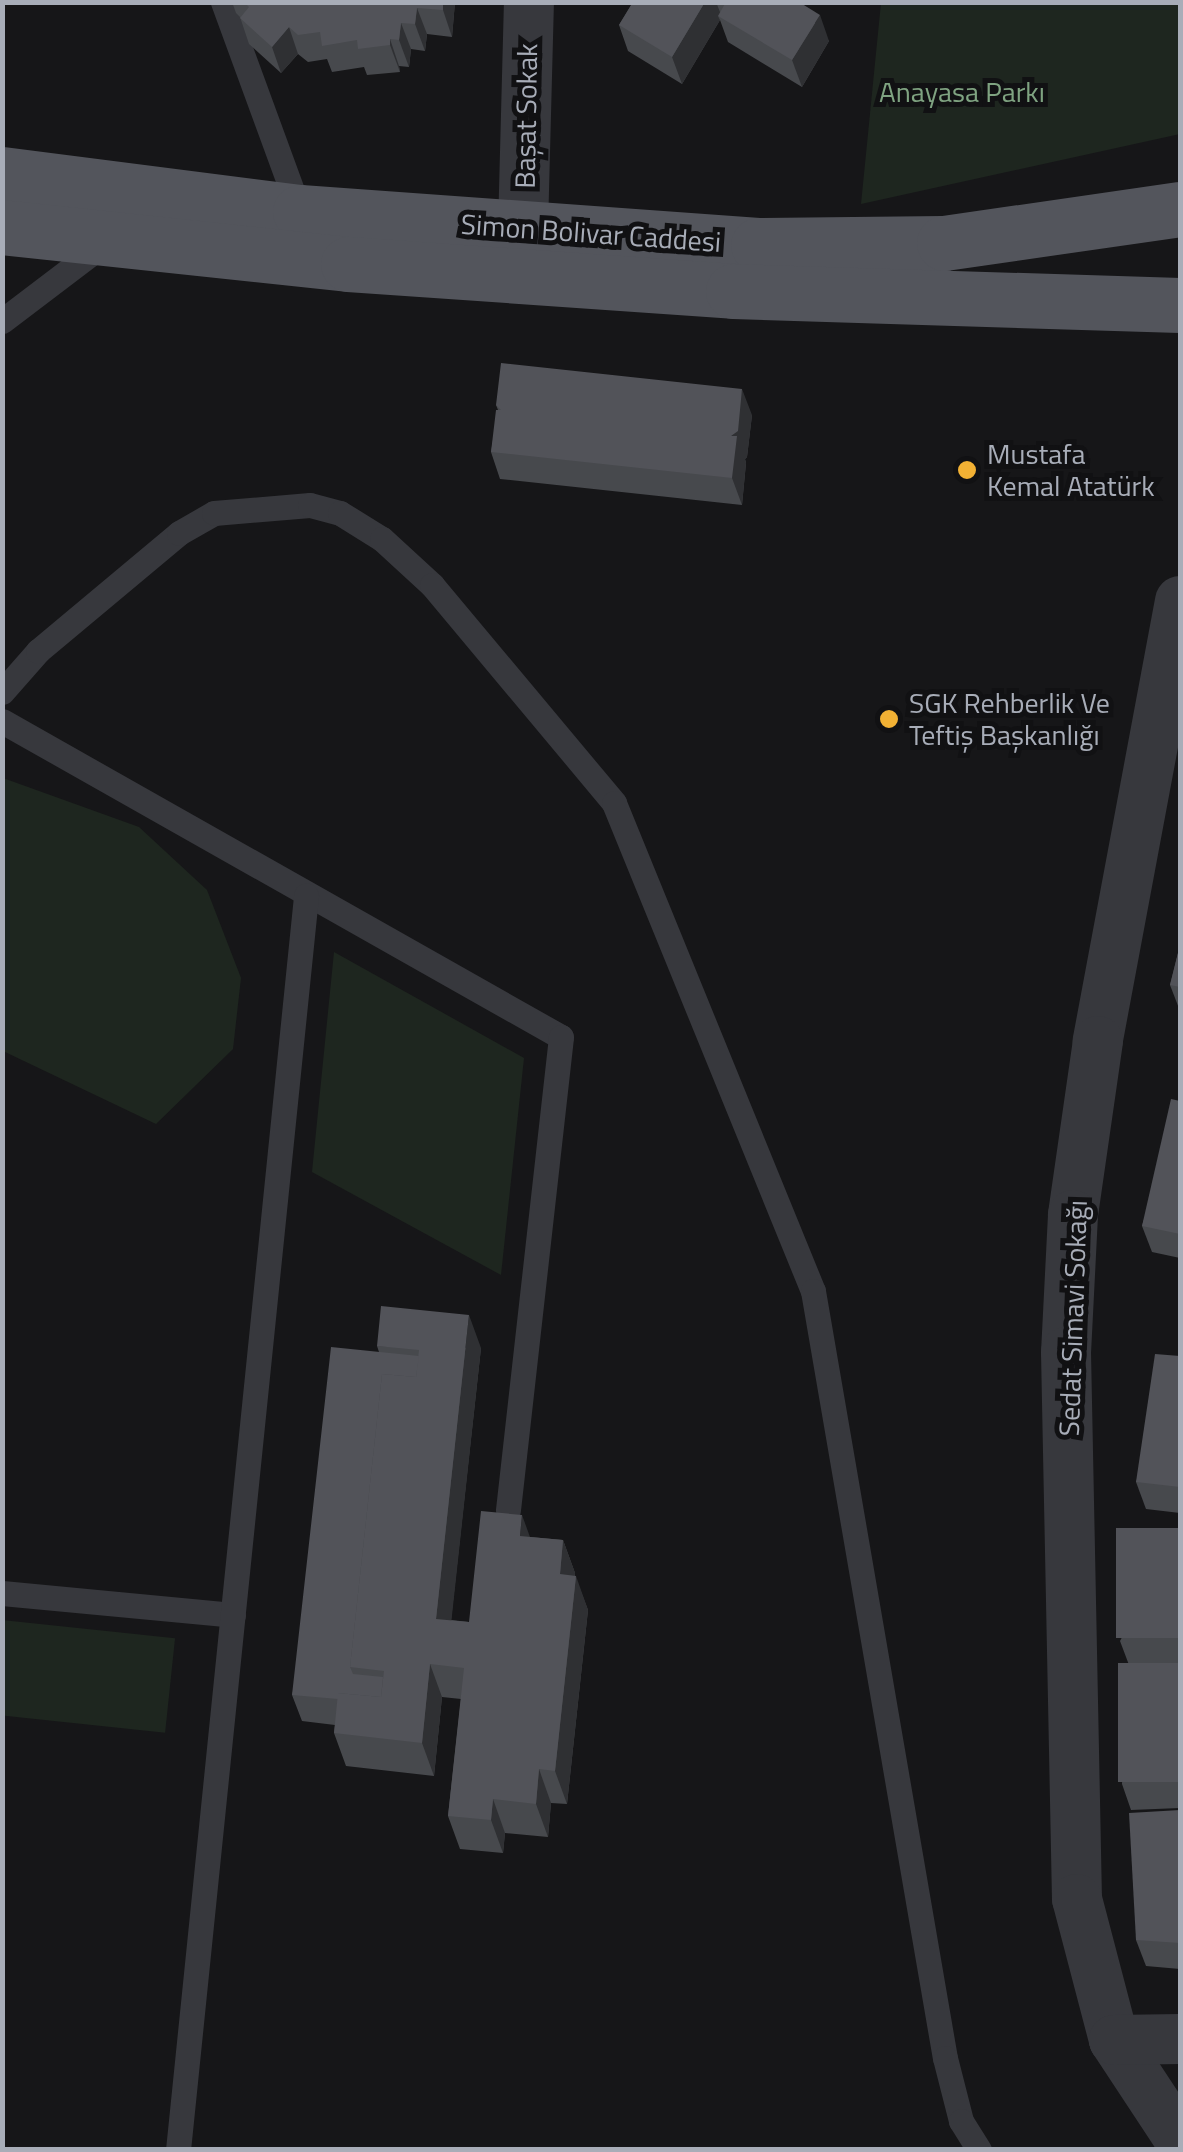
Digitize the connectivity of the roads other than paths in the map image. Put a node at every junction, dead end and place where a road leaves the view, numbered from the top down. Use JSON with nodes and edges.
{"nodes":[{"id":1,"x":223,"y":2,"type":"edge"},
{"id":2,"x":529,"y":2,"type":"edge"},
{"id":3,"x":2,"y":174,"type":"edge"},
{"id":4,"x":1180,"y":210,"type":"edge"},
{"id":5,"x":300,"y":212,"type":"junction"},
{"id":6,"x":2,"y":227,"type":"edge"},
{"id":7,"x":523,"y":229,"type":"junction"},
{"id":8,"x":106,"y":242,"type":"junction"},
{"id":9,"x":1180,"y":305,"type":"edge"},
{"id":10,"x":2,"y":321,"type":"edge"},
{"id":11,"x":1180,"y":600,"type":"edge"},
{"id":12,"x":2,"y":692,"type":"edge"},
{"id":13,"x":2,"y":721,"type":"edge"},
{"id":14,"x":306,"y":896,"type":"junction"},
{"id":15,"x":508,"y":1510,"type":"edge"},
{"id":16,"x":2,"y":1593,"type":"edge"},
{"id":17,"x":233,"y":1615,"type":"junction"},
{"id":18,"x":1180,"y":2039,"type":"edge"},
{"id":19,"x":1114,"y":2040,"type":"junction"},
{"id":20,"x":1180,"y":2140,"type":"edge"},
{"id":21,"x":178,"y":2150,"type":"edge"},
{"id":22,"x":978,"y":2150,"type":"edge"}],
"edges":[{"from":1,"to":5,"type":"lane"},
{"from":2,"to":7,"type":"street","name":"Başat Sokak"},
{"from":3,"to":5,"type":"main road","name":"Simon Bolivar Caddesi"},
{"from":4,"to":7,"type":"main road","name":"Simon Bolivar Caddesi"},
{"from":5,"to":7,"type":"main road","name":"Simon Bolivar Caddesi"},
{"from":6,"to":8,"type":"main road","name":"Simon Bolivar Caddesi"},
{"from":8,"to":9,"type":"main road","name":"Simon Bolivar Caddesi"},
{"from":8,"to":10,"type":"lane"},
{"from":11,"to":19,"type":"street","name":"Sedat Simavi Sokağı"},
{"from":12,"to":22,"type":"lane"},
{"from":13,"to":14,"type":"lane"},
{"from":14,"to":15,"type":"lane"},
{"from":14,"to":17,"type":"lane"},
{"from":16,"to":17,"type":"lane"},
{"from":17,"to":21,"type":"lane"},
{"from":18,"to":19,"type":"street"},
{"from":19,"to":20,"type":"street","name":"Sedat Simavi Sokağı"}]}
